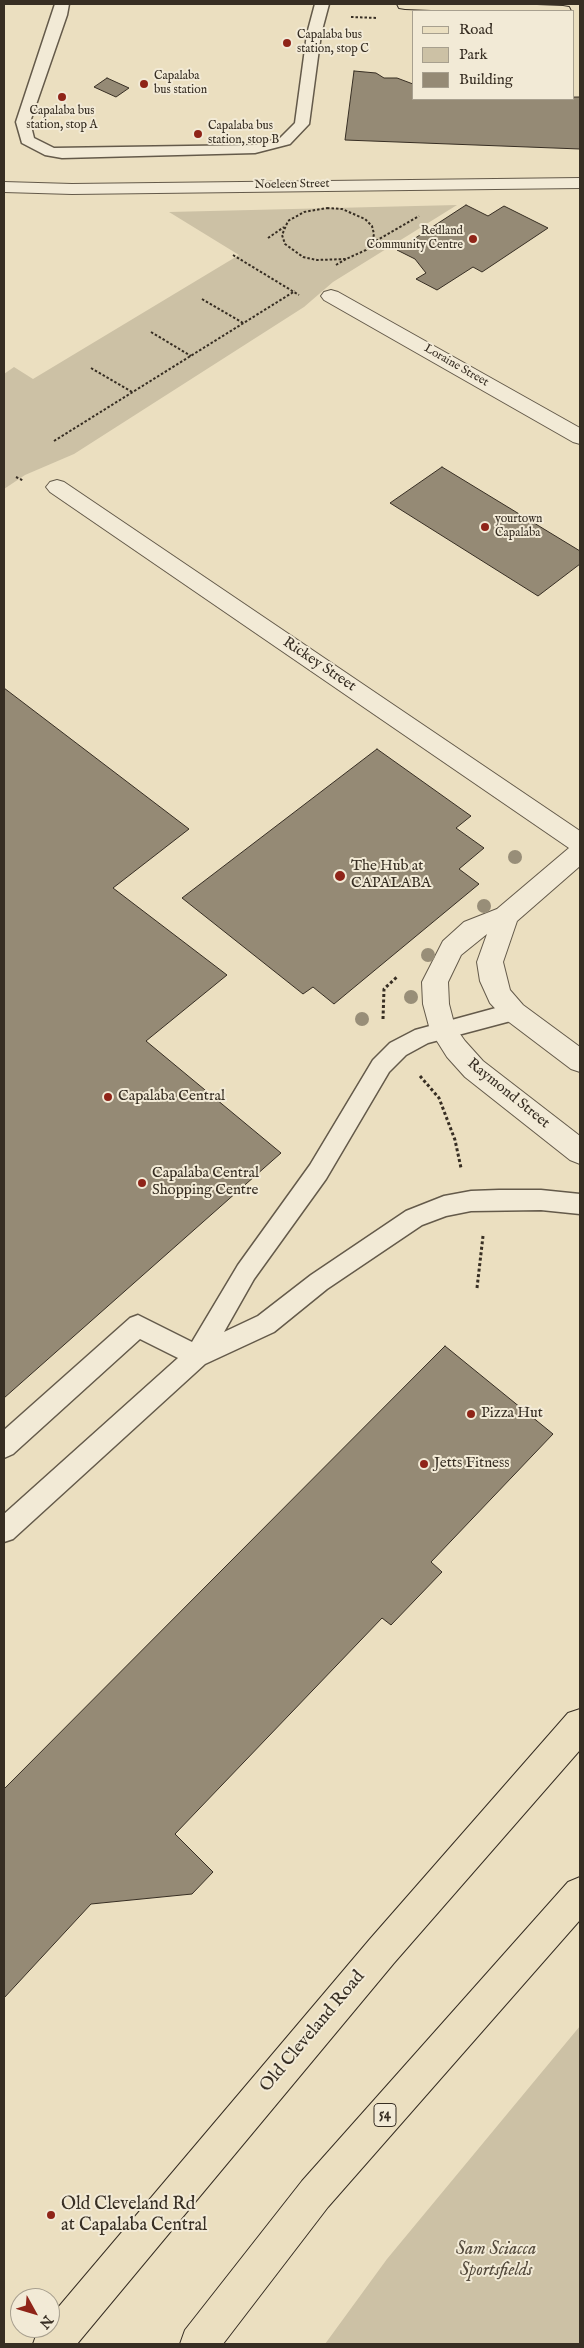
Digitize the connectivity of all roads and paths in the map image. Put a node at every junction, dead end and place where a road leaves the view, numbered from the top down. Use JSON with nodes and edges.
{"nodes":[{"id":1,"x":62,"y":4,"type":"edge"},
{"id":2,"x":322,"y":4,"type":"edge"},
{"id":3,"x":405,"y":4,"type":"edge"},
{"id":4,"x":540,"y":10,"type":"edge"},
{"id":5,"x":343,"y":17,"type":"dead end"},
{"id":6,"x":380,"y":18,"type":"dead end"},
{"id":7,"x":580,"y":183,"type":"edge"},
{"id":8,"x":4,"y":187,"type":"edge"},
{"id":9,"x":284,"y":227,"type":"junction"},
{"id":10,"x":268,"y":238,"type":"dead end"},
{"id":11,"x":233,"y":255,"type":"dead end"},
{"id":12,"x":346,"y":259,"type":"junction"},
{"id":13,"x":331,"y":269,"type":"dead end"},
{"id":14,"x":301,"y":287,"type":"dead end"},
{"id":15,"x":294,"y":292,"type":"junction"},
{"id":16,"x":331,"y":296,"type":"dead end"},
{"id":17,"x":202,"y":299,"type":"dead end"},
{"id":18,"x":243,"y":323,"type":"junction"},
{"id":19,"x":151,"y":332,"type":"dead end"},
{"id":20,"x":191,"y":356,"type":"junction"},
{"id":21,"x":91,"y":368,"type":"dead end"},
{"id":22,"x":132,"y":392,"type":"junction"},
{"id":23,"x":580,"y":437,"type":"edge"},
{"id":24,"x":54,"y":441,"type":"dead end"},
{"id":25,"x":57,"y":487,"type":"dead end"},
{"id":26,"x":580,"y":843,"type":"edge"},
{"id":27,"x":580,"y":852,"type":"edge"},
{"id":28,"x":506,"y":916,"type":"junction"},
{"id":29,"x":514,"y":1012,"type":"junction"},
{"id":30,"x":443,"y":1030,"type":"junction"},
{"id":31,"x":580,"y":1061,"type":"edge"},
{"id":32,"x":417,"y":1072,"type":"dead end"},
{"id":33,"x":580,"y":1152,"type":"edge"},
{"id":34,"x":461,"y":1170,"type":"dead end"},
{"id":35,"x":580,"y":1204,"type":"edge"},
{"id":36,"x":481,"y":1228,"type":"dead end"},
{"id":37,"x":477,"y":1288,"type":"dead end"},
{"id":38,"x":197,"y":1356,"type":"junction"},
{"id":39,"x":4,"y":1446,"type":"edge"},
{"id":40,"x":4,"y":1530,"type":"edge"},
{"id":41,"x":580,"y":1725,"type":"edge"},
{"id":42,"x":580,"y":1894,"type":"edge"},
{"id":43,"x":52,"y":2344,"type":"edge"},
{"id":44,"x":199,"y":2344,"type":"edge"}],
"edges":[{"from":1,"to":2,"type":"lane"},
{"from":3,"to":4,"type":"main road"},
{"from":5,"to":6,"type":"path"},
{"from":7,"to":8,"type":"street","name":"Noeleen Street"},
{"from":9,"to":10,"type":"path"},
{"from":9,"to":12,"type":"path"},
{"from":9,"to":12,"type":"path"},
{"from":11,"to":15,"type":"path"},
{"from":12,"to":13,"type":"path"},
{"from":14,"to":15,"type":"path"},
{"from":15,"to":18,"type":"path"},
{"from":16,"to":23,"type":"street","name":"Loraine Street"},
{"from":17,"to":18,"type":"path"},
{"from":18,"to":20,"type":"path"},
{"from":19,"to":20,"type":"path"},
{"from":20,"to":22,"type":"path"},
{"from":21,"to":22,"type":"path"},
{"from":22,"to":24,"type":"path"},
{"from":25,"to":26,"type":"street","name":"Rickey Street"},
{"from":27,"to":28,"type":"street","name":"Raymond Street"},
{"from":28,"to":29,"type":"street","name":"Raymond Street"},
{"from":28,"to":30,"type":"street","name":"Raymond Street"},
{"from":29,"to":30,"type":"lane"},
{"from":29,"to":31,"type":"street","name":"Raymond Street"},
{"from":30,"to":33,"type":"street","name":"Raymond Street"},
{"from":30,"to":38,"type":"lane"},
{"from":32,"to":34,"type":"path"},
{"from":35,"to":38,"type":"lane"},
{"from":36,"to":37,"type":"path"},
{"from":38,"to":39,"type":"lane"},
{"from":38,"to":40,"type":"lane"},
{"from":41,"to":43,"type":"main road","name":"Old Cleveland Road"},
{"from":42,"to":44,"type":"main road","number":"54"}]}
